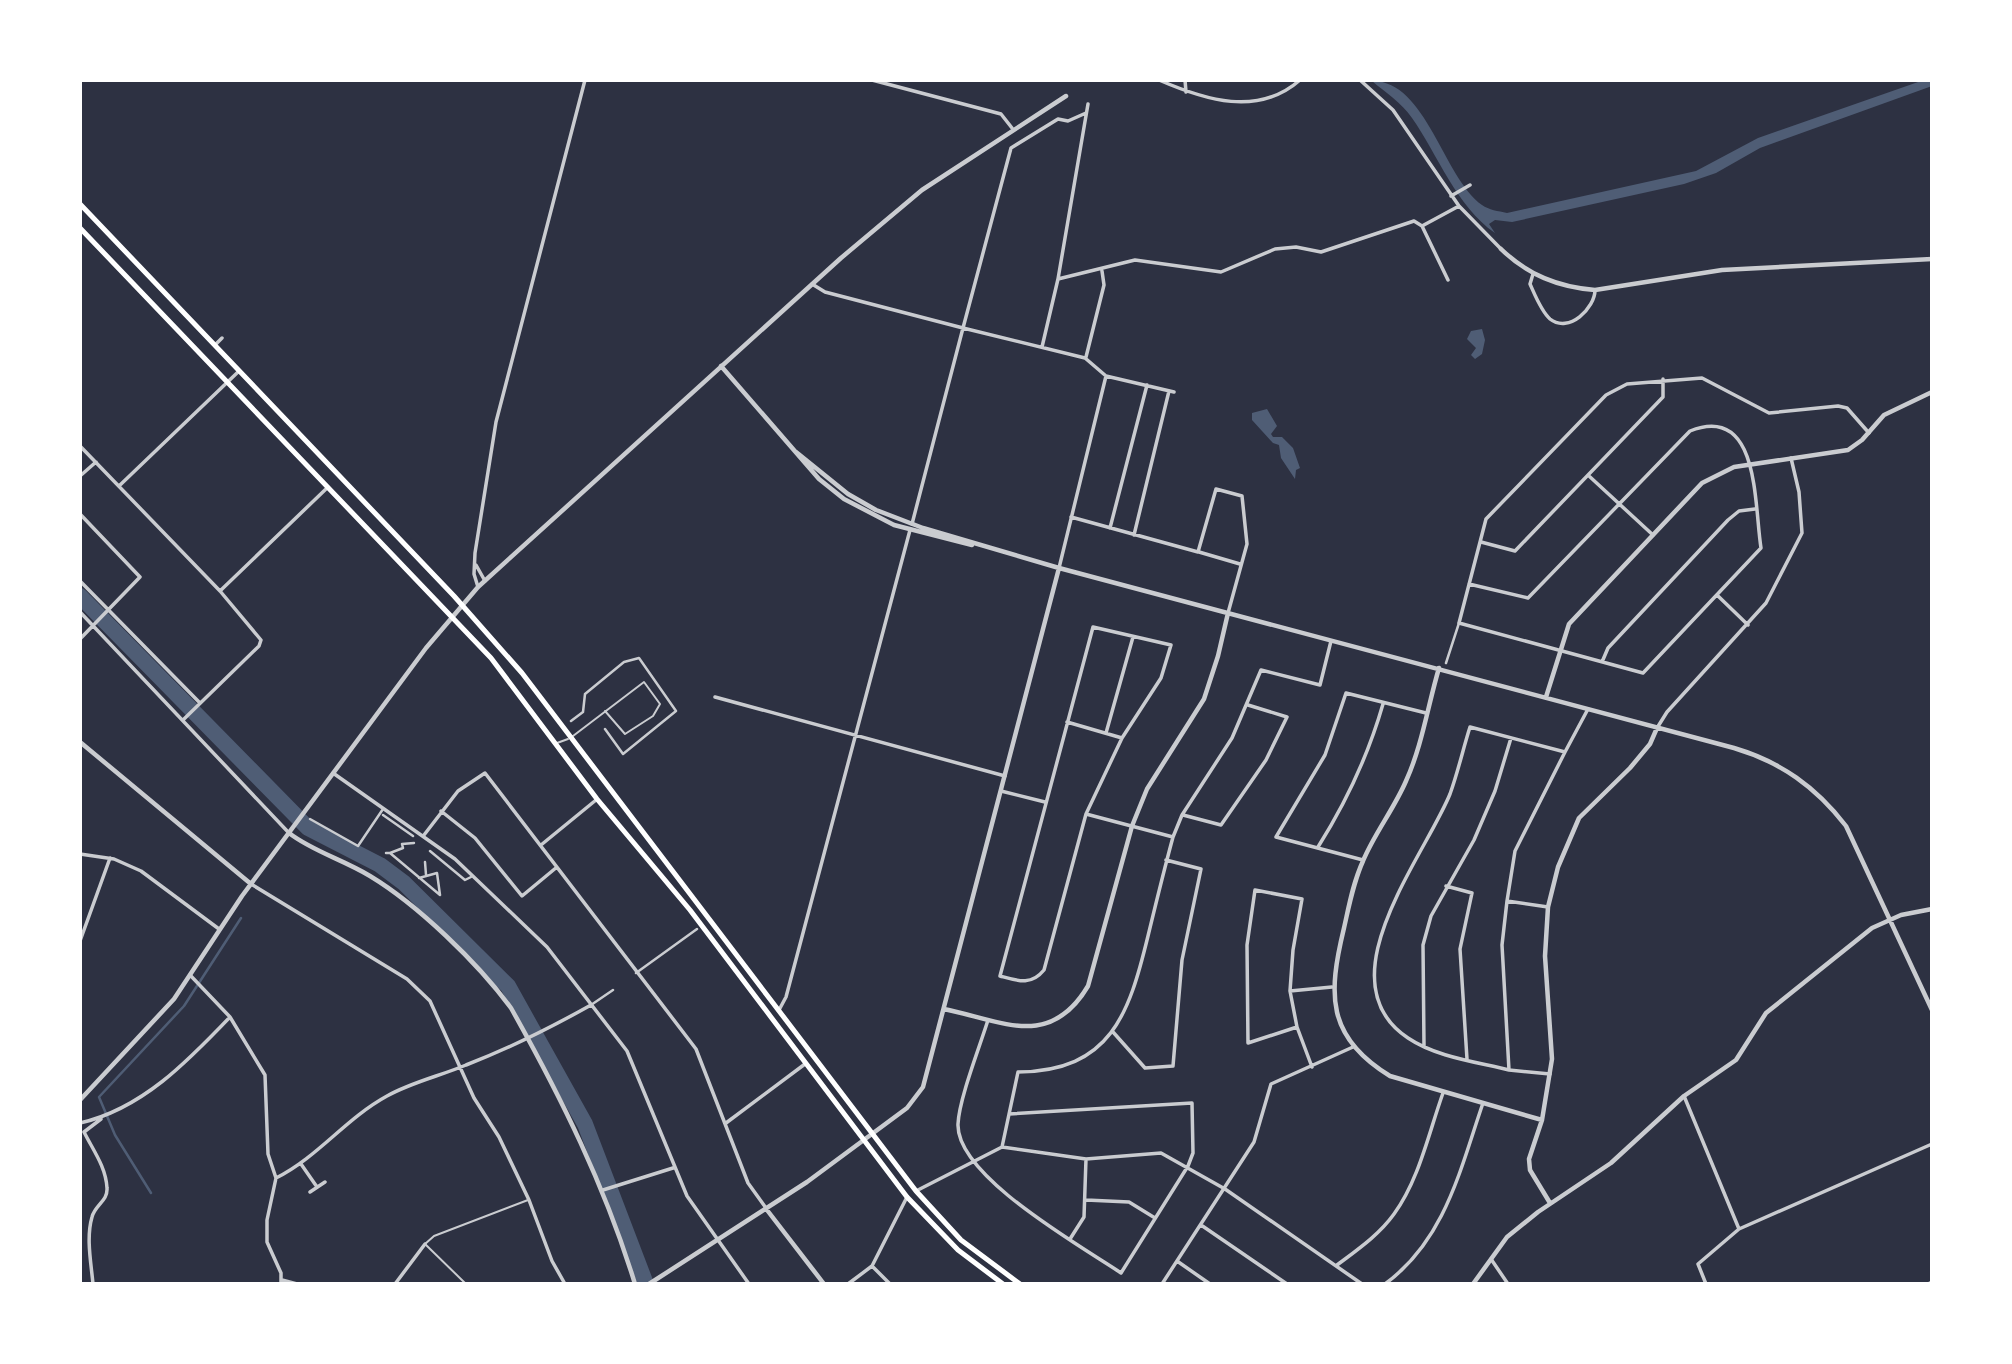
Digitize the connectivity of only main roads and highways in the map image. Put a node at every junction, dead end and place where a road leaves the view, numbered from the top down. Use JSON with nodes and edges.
{"nodes":[{"id":1,"x":80,"y":204,"type":"edge"},
{"id":2,"x":81,"y":230,"type":"edge"},
{"id":3,"x":1003,"y":1283,"type":"edge"},
{"id":4,"x":1020,"y":1283,"type":"edge"}],
"edges":[{"from":1,"to":4,"type":"main road"},
{"from":2,"to":3,"type":"main road"}]}
